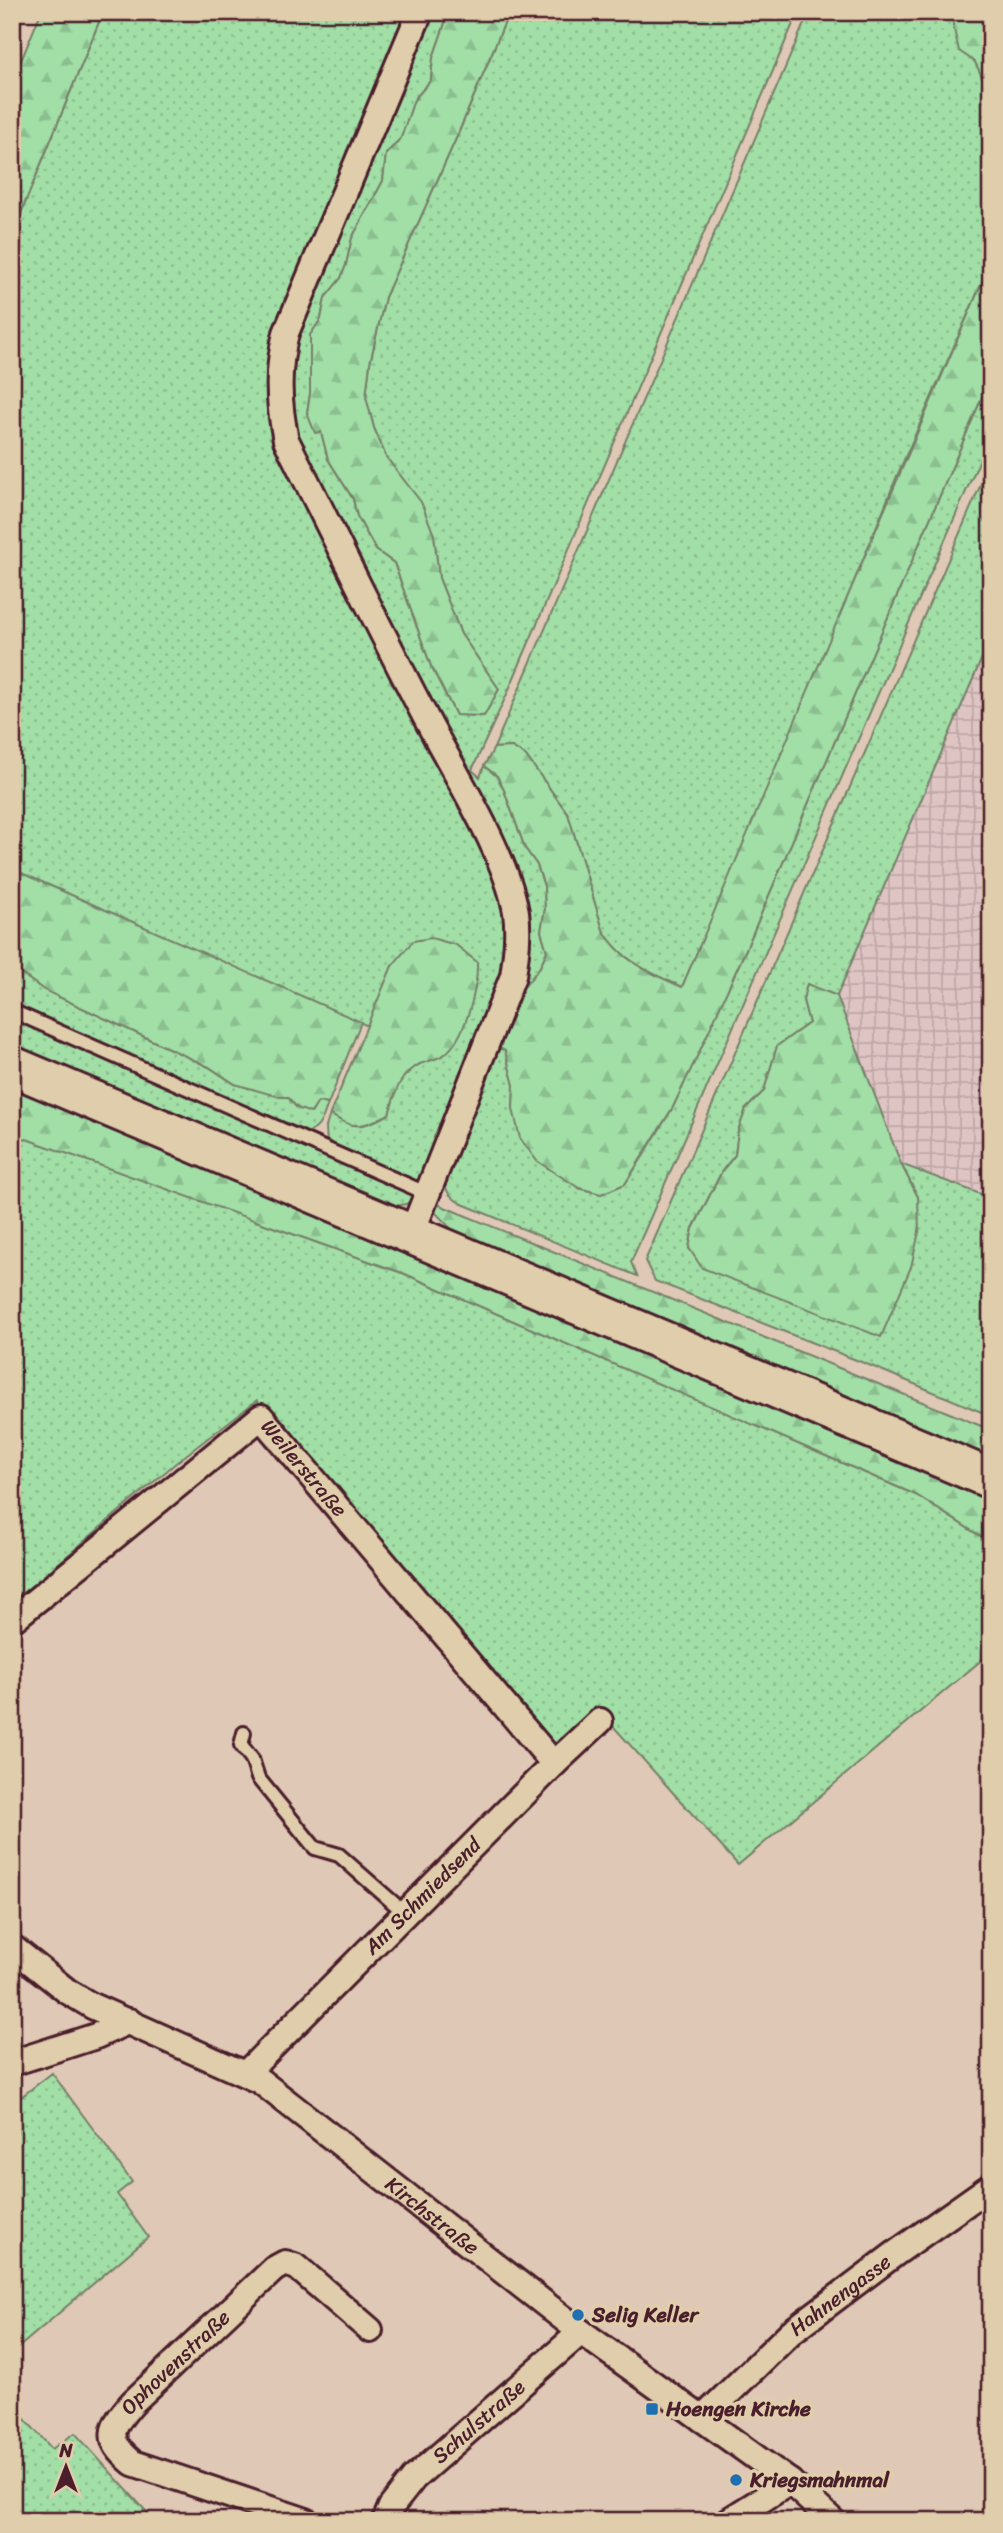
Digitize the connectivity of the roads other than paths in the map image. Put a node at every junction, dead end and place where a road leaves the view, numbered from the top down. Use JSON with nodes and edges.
{"nodes":[{"id":1,"x":420,"y":12,"type":"edge"},
{"id":2,"x":12,"y":1011,"type":"edge"},
{"id":3,"x":12,"y":1066,"type":"edge"},
{"id":4,"x":428,"y":1194,"type":"junction"},
{"id":5,"x":411,"y":1235,"type":"junction"},
{"id":6,"x":991,"y":1479,"type":"edge"},
{"id":7,"x":12,"y":1620,"type":"edge"},
{"id":8,"x":600,"y":1721,"type":"dead end"},
{"id":9,"x":244,"y":1733,"type":"dead end"},
{"id":10,"x":554,"y":1764,"type":"junction"},
{"id":11,"x":407,"y":1914,"type":"junction"},
{"id":12,"x":12,"y":1947,"type":"edge"},
{"id":13,"x":129,"y":2021,"type":"junction"},
{"id":14,"x":12,"y":2063,"type":"edge"},
{"id":15,"x":246,"y":2073,"type":"junction"},
{"id":16,"x":991,"y":2186,"type":"edge"},
{"id":17,"x":370,"y":2330,"type":"dead end"},
{"id":18,"x":581,"y":2332,"type":"junction"},
{"id":19,"x":702,"y":2419,"type":"junction"},
{"id":20,"x":790,"y":2482,"type":"junction"},
{"id":21,"x":306,"y":2521,"type":"edge"},
{"id":22,"x":386,"y":2521,"type":"edge"},
{"id":23,"x":728,"y":2521,"type":"edge"},
{"id":24,"x":833,"y":2521,"type":"edge"}],
"edges":[{"from":1,"to":4,"type":"street"},
{"from":2,"to":4,"type":"lane"},
{"from":3,"to":5,"type":"main road"},
{"from":4,"to":5,"type":"street"},
{"from":5,"to":6,"type":"main road"},
{"from":7,"to":10,"type":"street","name":"Weilerstraße"},
{"from":8,"to":10,"type":"street","name":"Am Schmiedsend"},
{"from":9,"to":11,"type":"lane"},
{"from":10,"to":11,"type":"street","name":"Am Schmiedsend"},
{"from":11,"to":15,"type":"street","name":"Am Schmiedsend"},
{"from":12,"to":13,"type":"street","name":"Kirchstraße"},
{"from":13,"to":14,"type":"street"},
{"from":13,"to":15,"type":"street","name":"Kirchstraße"},
{"from":15,"to":18,"type":"street","name":"Kirchstraße"},
{"from":16,"to":19,"type":"street","name":"Hahnengasse"},
{"from":17,"to":21,"type":"street","name":"Ophovenstraße"},
{"from":18,"to":19,"type":"street","name":"Kirchstraße"},
{"from":18,"to":22,"type":"street","name":"Schulstraße"},
{"from":19,"to":20,"type":"street","name":"Kirchstraße"},
{"from":20,"to":23,"type":"street"},
{"from":20,"to":24,"type":"street","name":"Kirchstraße"}]}
